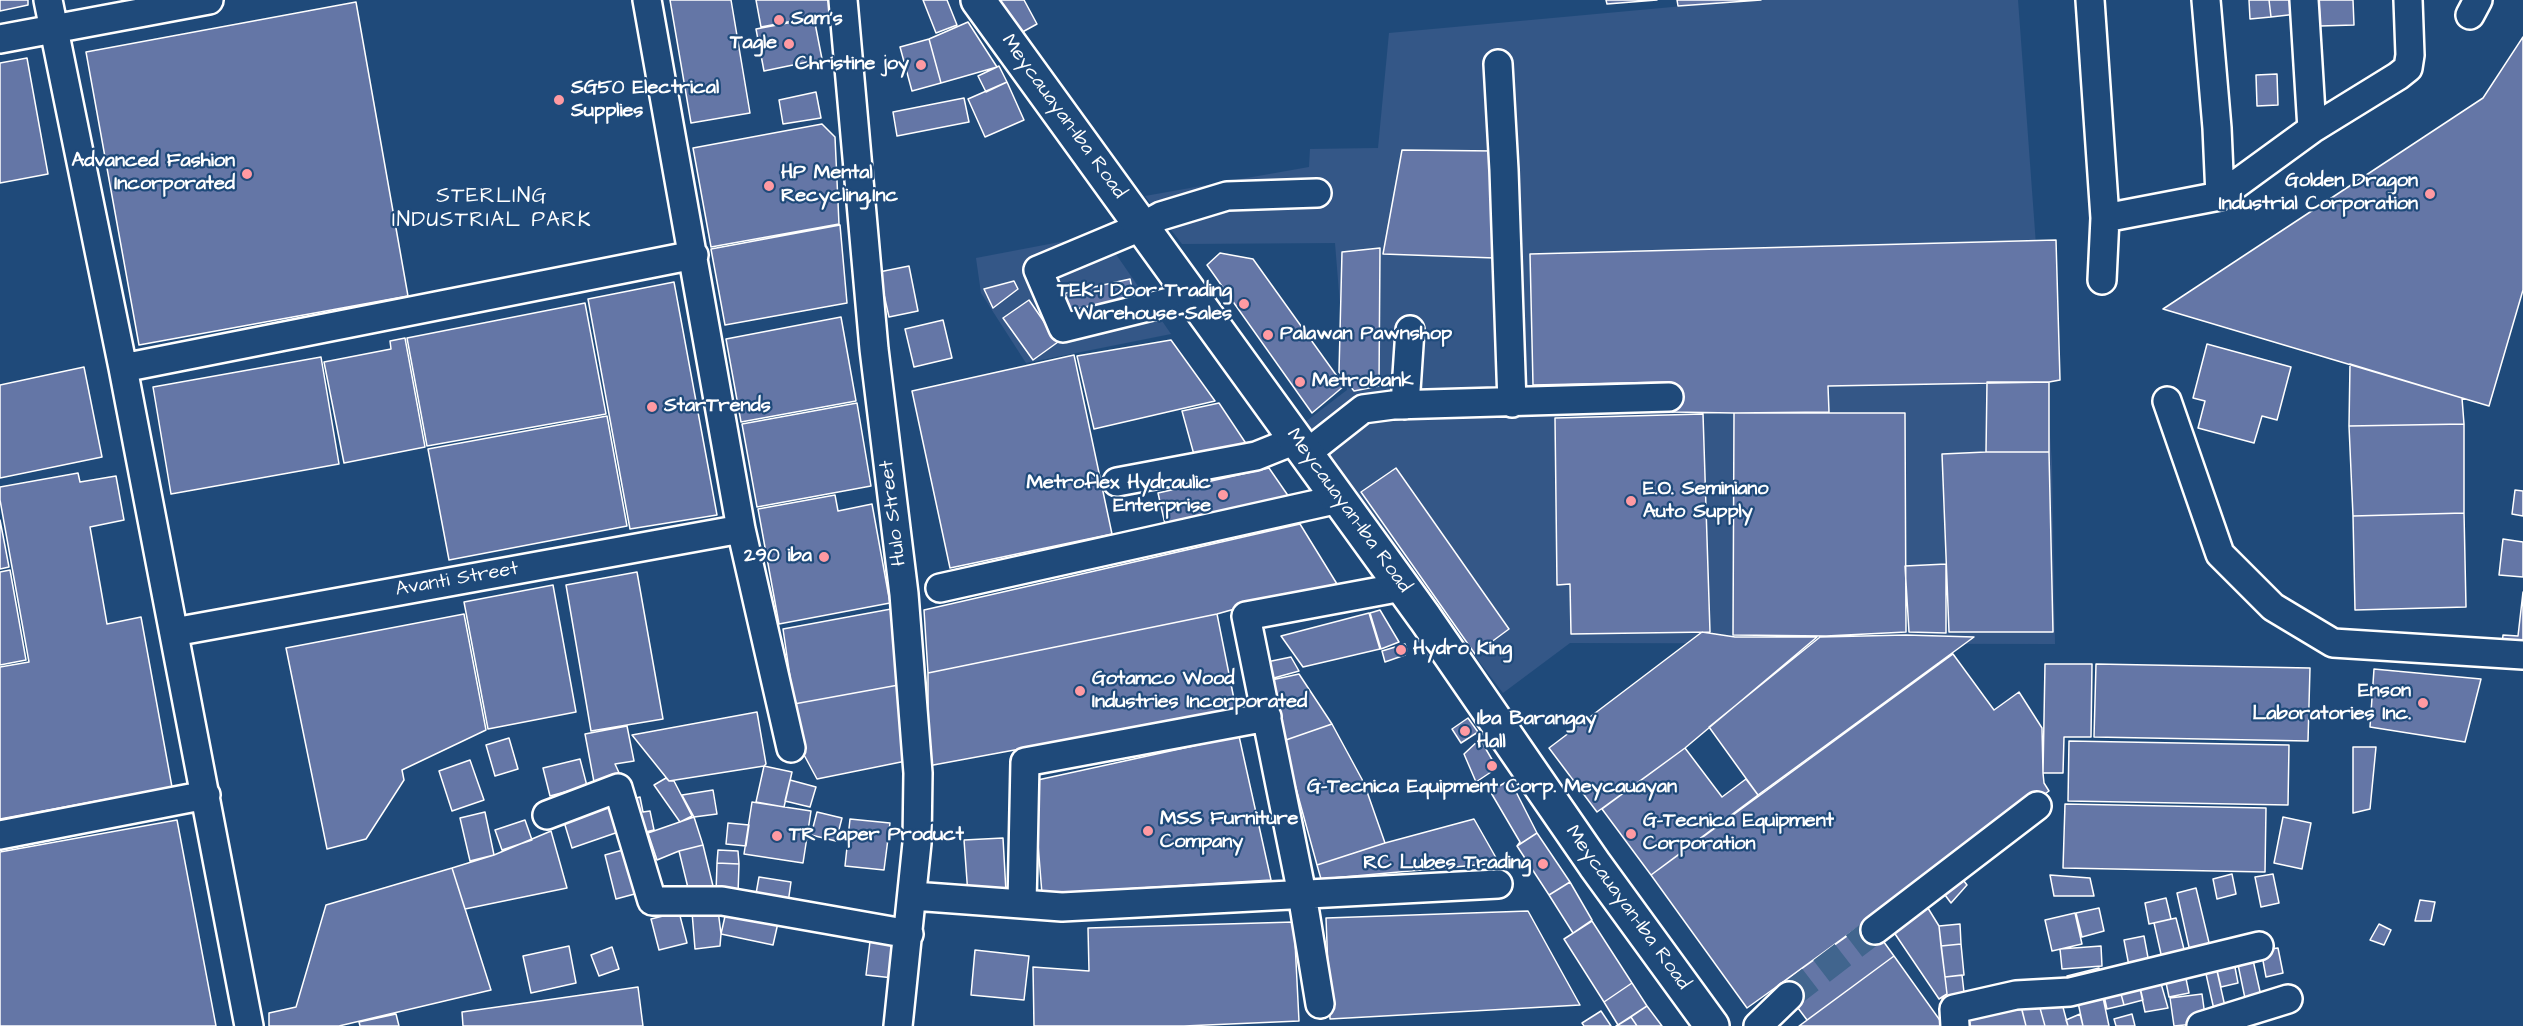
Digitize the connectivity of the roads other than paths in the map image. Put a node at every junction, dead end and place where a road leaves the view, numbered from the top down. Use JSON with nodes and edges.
{"nodes":[{"id":1,"x":48,"y":0,"type":"edge"},
{"id":2,"x":209,"y":0,"type":"edge"},
{"id":3,"x":647,"y":0,"type":"edge"},
{"id":4,"x":843,"y":0,"type":"edge"},
{"id":5,"x":978,"y":0,"type":"edge"},
{"id":6,"x":2090,"y":0,"type":"edge"},
{"id":7,"x":2206,"y":0,"type":"edge"},
{"id":8,"x":2304,"y":0,"type":"edge"},
{"id":9,"x":2408,"y":0,"type":"edge"},
{"id":10,"x":54,"y":29,"type":"junction"},
{"id":11,"x":0,"y":39,"type":"edge"},
{"id":12,"x":1498,"y":64,"type":"dead end"},
{"id":13,"x":2312,"y":129,"type":"junction"},
{"id":14,"x":1317,"y":193,"type":"dead end"},
{"id":15,"x":2220,"y":196,"type":"junction"},
{"id":16,"x":2105,"y":218,"type":"junction"},
{"id":17,"x":1143,"y":226,"type":"junction"},
{"id":18,"x":694,"y":255,"type":"junction"},
{"id":19,"x":2102,"y":280,"type":"dead end"},
{"id":20,"x":1193,"y":296,"type":"junction"},
{"id":21,"x":1410,"y":330,"type":"dead end"},
{"id":22,"x":123,"y":368,"type":"junction"},
{"id":23,"x":1669,"y":398,"type":"dead end"},
{"id":24,"x":2167,"y":401,"type":"dead end"},
{"id":25,"x":1512,"y":404,"type":"junction"},
{"id":26,"x":1405,"y":405,"type":"junction"},
{"id":27,"x":1302,"y":447,"type":"junction"},
{"id":28,"x":1117,"y":483,"type":"dead end"},
{"id":29,"x":1339,"y":499,"type":"junction"},
{"id":30,"x":741,"y":529,"type":"junction"},
{"id":31,"x":1402,"y":587,"type":"junction"},
{"id":32,"x":940,"y":588,"type":"dead end"},
{"id":33,"x":174,"y":632,"type":"junction"},
{"id":34,"x":2523,"y":655,"type":"edge"},
{"id":35,"x":1267,"y":717,"type":"junction"},
{"id":36,"x":791,"y":748,"type":"dead end"},
{"id":37,"x":206,"y":795,"type":"junction"},
{"id":38,"x":2037,"y":806,"type":"dead end"},
{"id":39,"x":547,"y":815,"type":"dead end"},
{"id":40,"x":0,"y":835,"type":"edge"},
{"id":41,"x":1498,"y":884,"type":"dead end"},
{"id":42,"x":1302,"y":894,"type":"junction"},
{"id":43,"x":913,"y":896,"type":"junction"},
{"id":44,"x":1022,"y":904,"type":"junction"},
{"id":45,"x":1875,"y":930,"type":"tunnel mouth"},
{"id":46,"x":909,"y":934,"type":"junction"},
{"id":47,"x":2259,"y":946,"type":"dead end"},
{"id":48,"x":1789,"y":996,"type":"tunnel mouth"},
{"id":49,"x":2288,"y":999,"type":"dead end"},
{"id":50,"x":1320,"y":1004,"type":"dead end"},
{"id":51,"x":249,"y":1026,"type":"edge"},
{"id":52,"x":898,"y":1026,"type":"edge"},
{"id":53,"x":1712,"y":1026,"type":"edge"},
{"id":54,"x":1758,"y":1026,"type":"edge"},
{"id":55,"x":1955,"y":1026,"type":"edge"},
{"id":56,"x":2201,"y":1026,"type":"edge"}],
"edges":[{"from":1,"to":10,"type":"street"},
{"from":2,"to":10,"type":"street"},
{"from":3,"to":18,"type":"street"},
{"from":4,"to":43,"type":"street","name":"Hulo Street"},
{"from":5,"to":17,"type":"main road","name":"Meycauayan-Iba Road"},
{"from":6,"to":16,"type":"street"},
{"from":7,"to":15,"type":"street"},
{"from":8,"to":13,"type":"street"},
{"from":9,"to":13,"type":"street"},
{"from":10,"to":11,"type":"street"},
{"from":10,"to":22,"type":"street"},
{"from":12,"to":25,"type":"street"},
{"from":13,"to":15,"type":"street"},
{"from":14,"to":17,"type":"street"},
{"from":15,"to":16,"type":"street"},
{"from":16,"to":19,"type":"street"},
{"from":17,"to":20,"type":"main road","name":"Meycauayan-Iba Road"},
{"from":17,"to":20,"type":"street"},
{"from":18,"to":22,"type":"street"},
{"from":18,"to":30,"type":"street"},
{"from":20,"to":27,"type":"main road","name":"Meycauayan-Iba Road"},
{"from":21,"to":26,"type":"street"},
{"from":22,"to":33,"type":"street"},
{"from":23,"to":25,"type":"street"},
{"from":24,"to":34,"type":"street"},
{"from":25,"to":26,"type":"street"},
{"from":26,"to":27,"type":"street"},
{"from":27,"to":28,"type":"street"},
{"from":27,"to":29,"type":"main road","name":"Meycauayan-Iba Road"},
{"from":29,"to":31,"type":"main road","name":"Meycauayan-Iba Road"},
{"from":29,"to":32,"type":"street"},
{"from":30,"to":33,"type":"street","name":"Avanti Street"},
{"from":30,"to":36,"type":"street"},
{"from":31,"to":35,"type":"street"},
{"from":31,"to":53,"type":"main road","name":"Meycauayan-Iba Road"},
{"from":33,"to":37,"type":"street"},
{"from":35,"to":42,"type":"street"},
{"from":35,"to":44,"type":"street"},
{"from":37,"to":40,"type":"street"},
{"from":37,"to":51,"type":"street"},
{"from":38,"to":45,"type":"street"},
{"from":39,"to":46,"type":"street"},
{"from":41,"to":42,"type":"street"},
{"from":42,"to":44,"type":"street"},
{"from":42,"to":50,"type":"street"},
{"from":43,"to":44,"type":"street"},
{"from":43,"to":46,"type":"street","name":"Hulo Street"},
{"from":46,"to":52,"type":"street","name":"Hulo Street"},
{"from":47,"to":55,"type":"street"},
{"from":48,"to":54,"type":"street"},
{"from":49,"to":56,"type":"street"}]}
